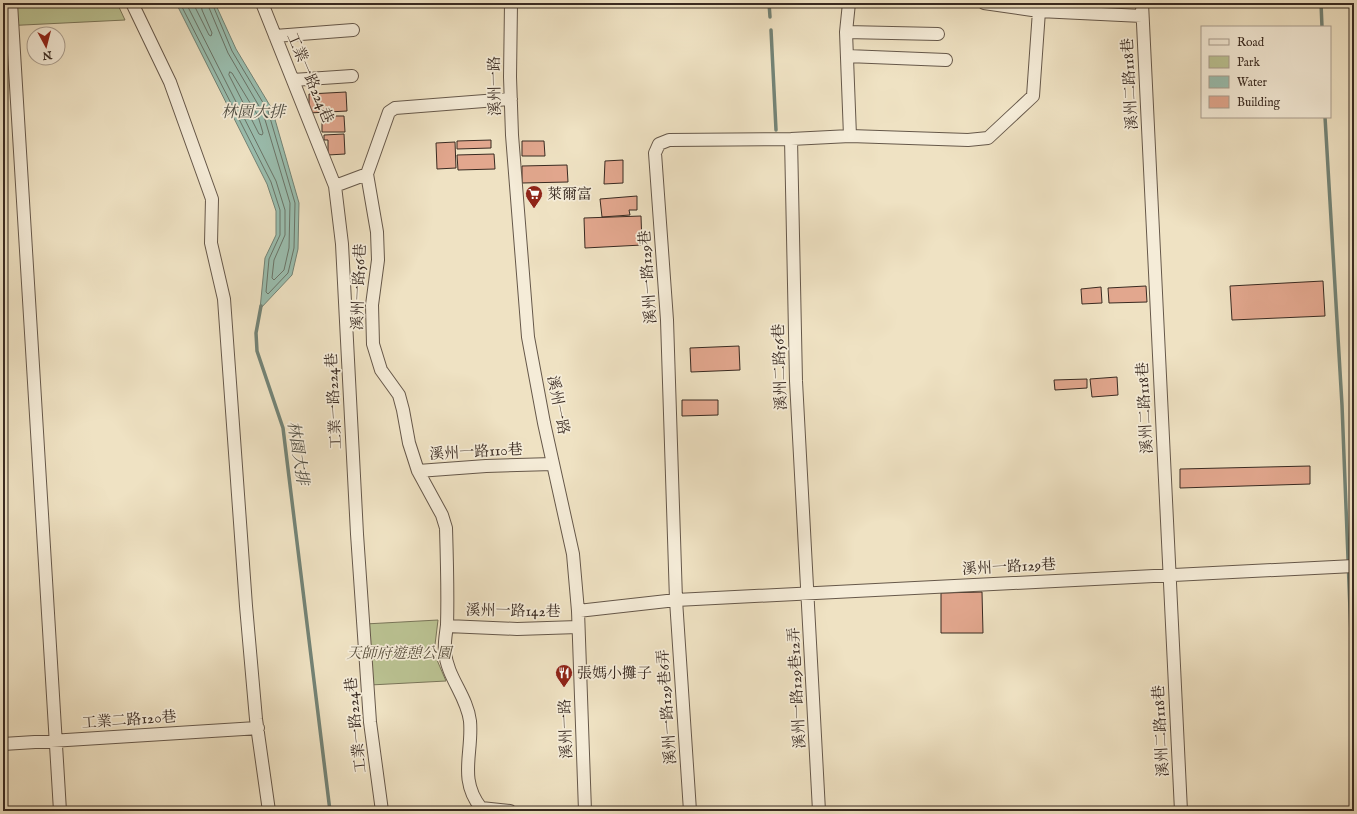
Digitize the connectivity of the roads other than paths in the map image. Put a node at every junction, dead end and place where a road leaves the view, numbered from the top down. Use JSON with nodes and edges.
{"nodes":[{"id":1,"x":12,"y":3,"type":"edge"},
{"id":2,"x":132,"y":3,"type":"edge"},
{"id":3,"x":262,"y":3,"type":"edge"},
{"id":4,"x":511,"y":3,"type":"edge"},
{"id":5,"x":849,"y":3,"type":"edge"},
{"id":6,"x":984,"y":3,"type":"edge"},
{"id":7,"x":1142,"y":3,"type":"edge"},
{"id":8,"x":1039,"y":11,"type":"junction"},
{"id":9,"x":1142,"y":16,"type":"junction"},
{"id":10,"x":353,"y":30,"type":"dead end"},
{"id":11,"x":846,"y":32,"type":"junction"},
{"id":12,"x":938,"y":34,"type":"dead end"},
{"id":13,"x":275,"y":36,"type":"junction"},
{"id":14,"x":847,"y":56,"type":"junction"},
{"id":15,"x":946,"y":60,"type":"dead end"},
{"id":16,"x":352,"y":76,"type":"dead end"},
{"id":17,"x":293,"y":80,"type":"junction"},
{"id":18,"x":511,"y":99,"type":"junction"},
{"id":19,"x":850,"y":136,"type":"junction"},
{"id":20,"x":791,"y":139,"type":"junction"},
{"id":21,"x":367,"y":174,"type":"junction"},
{"id":22,"x":336,"y":186,"type":"junction"},
{"id":23,"x":553,"y":464,"type":"junction"},
{"id":24,"x":418,"y":471,"type":"junction"},
{"id":25,"x":1349,"y":567,"type":"edge"},
{"id":26,"x":1169,"y":575,"type":"junction"},
{"id":27,"x":809,"y":593,"type":"junction"},
{"id":28,"x":676,"y":600,"type":"junction"},
{"id":29,"x":578,"y":611,"type":"junction"},
{"id":30,"x":446,"y":626,"type":"junction"},
{"id":31,"x":578,"y":627,"type":"junction"},
{"id":32,"x":258,"y":728,"type":"junction"},
{"id":33,"x":55,"y":741,"type":"junction"},
{"id":34,"x":3,"y":744,"type":"edge"},
{"id":35,"x":60,"y":811,"type":"edge"},
{"id":36,"x":269,"y":811,"type":"edge"},
{"id":37,"x":382,"y":811,"type":"edge"},
{"id":38,"x":510,"y":811,"type":"edge"},
{"id":39,"x":586,"y":811,"type":"edge"},
{"id":40,"x":690,"y":811,"type":"edge"},
{"id":41,"x":819,"y":811,"type":"edge"},
{"id":42,"x":1181,"y":811,"type":"edge"}],
"edges":[{"from":1,"to":33,"type":"street"},
{"from":2,"to":32,"type":"street"},
{"from":3,"to":13,"type":"street","name":"工業一路224巷"},
{"from":4,"to":18,"type":"street","name":"溪州一路"},
{"from":5,"to":11,"type":"street"},
{"from":6,"to":8,"type":"street"},
{"from":7,"to":9,"type":"street","name":"溪州二路118巷"},
{"from":8,"to":9,"type":"street"},
{"from":8,"to":19,"type":"street","name":"溪州一路129巷"},
{"from":9,"to":26,"type":"street","name":"溪州二路118巷"},
{"from":10,"to":13,"type":"street"},
{"from":11,"to":12,"type":"street"},
{"from":11,"to":14,"type":"street"},
{"from":13,"to":17,"type":"street","name":"工業一路224巷"},
{"from":14,"to":15,"type":"street"},
{"from":14,"to":19,"type":"street"},
{"from":16,"to":17,"type":"street"},
{"from":17,"to":22,"type":"street","name":"工業一路224巷"},
{"from":18,"to":21,"type":"street"},
{"from":18,"to":23,"type":"street","name":"溪州一路"},
{"from":19,"to":20,"type":"street","name":"溪州一路129巷"},
{"from":20,"to":27,"type":"street","name":"溪州二路56巷"},
{"from":20,"to":28,"type":"street","name":"溪州一路129巷"},
{"from":21,"to":22,"type":"street"},
{"from":21,"to":24,"type":"street","name":"溪州一路56巷"},
{"from":22,"to":37,"type":"street","name":"工業一路224巷"},
{"from":23,"to":24,"type":"street","name":"溪州一路110巷"},
{"from":23,"to":29,"type":"street","name":"溪州一路"},
{"from":24,"to":30,"type":"street","name":"溪州一路110巷"},
{"from":25,"to":26,"type":"street","name":"溪州一路129巷"},
{"from":26,"to":27,"type":"street","name":"溪州一路129巷"},
{"from":26,"to":42,"type":"street","name":"溪州二路118巷"},
{"from":27,"to":28,"type":"street","name":"溪州一路129巷"},
{"from":27,"to":41,"type":"street","name":"溪州一路129巷12弄"},
{"from":28,"to":29,"type":"street","name":"溪州一路129巷"},
{"from":28,"to":40,"type":"street","name":"溪州一路129巷6弄"},
{"from":29,"to":31,"type":"street","name":"溪州一路"},
{"from":30,"to":31,"type":"street","name":"溪州一路142巷"},
{"from":30,"to":38,"type":"street","name":"溪州一路110巷"},
{"from":31,"to":39,"type":"street","name":"溪州一路"},
{"from":32,"to":33,"type":"street","name":"工業二路120巷"},
{"from":32,"to":36,"type":"street"},
{"from":33,"to":34,"type":"street","name":"工業二路120巷"},
{"from":33,"to":35,"type":"street"}]}
